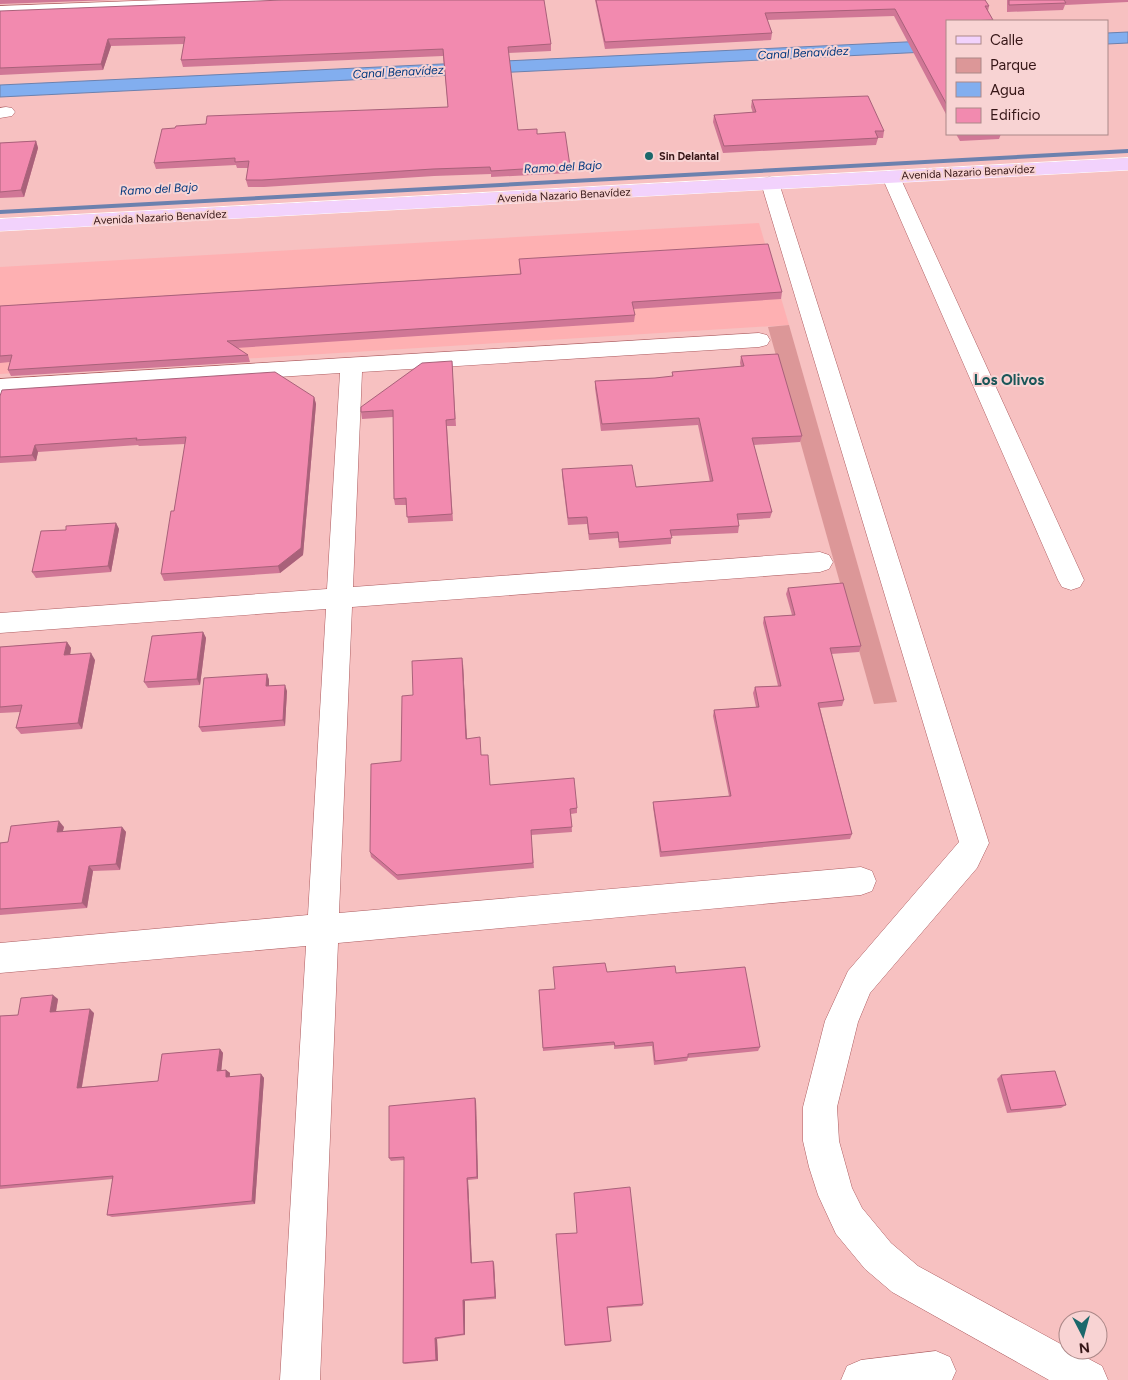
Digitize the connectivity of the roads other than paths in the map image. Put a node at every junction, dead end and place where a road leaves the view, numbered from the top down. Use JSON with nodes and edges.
{"nodes":[{"id":1,"x":284,"y":0,"type":"edge"},
{"id":2,"x":100,"y":4,"type":"edge"},
{"id":3,"x":0,"y":11,"type":"edge"},
{"id":4,"x":1128,"y":164,"type":"edge"},
{"id":5,"x":891,"y":177,"type":"junction"},
{"id":6,"x":770,"y":183,"type":"junction"},
{"id":7,"x":0,"y":226,"type":"edge"},
{"id":8,"x":759,"y":340,"type":"dead end"},
{"id":9,"x":351,"y":366,"type":"junction"},
{"id":10,"x":0,"y":387,"type":"edge"},
{"id":11,"x":820,"y":562,"type":"dead end"},
{"id":12,"x":1071,"y":580,"type":"dead end"},
{"id":13,"x":339,"y":598,"type":"junction"},
{"id":14,"x":0,"y":623,"type":"edge"},
{"id":15,"x":861,"y":881,"type":"dead end"},
{"id":16,"x":322,"y":929,"type":"junction"},
{"id":17,"x":0,"y":958,"type":"edge"},
{"id":18,"x":936,"y":1371,"type":"dead end"},
{"id":19,"x":300,"y":1380,"type":"edge"},
{"id":20,"x":861,"y":1380,"type":"edge"},
{"id":21,"x":1088,"y":1380,"type":"edge"}],
"edges":[{"from":1,"to":2,"type":"street"},
{"from":2,"to":3,"type":"street"},
{"from":4,"to":5,"type":"main road","name":"Avenida Nazario Benavídez"},
{"from":5,"to":6,"type":"main road","name":"Avenida Nazario Benavídez"},
{"from":5,"to":12,"type":"street"},
{"from":6,"to":7,"type":"main road","name":"Avenida Nazario Benavídez"},
{"from":6,"to":21,"type":"street"},
{"from":8,"to":9,"type":"street"},
{"from":9,"to":10,"type":"street"},
{"from":9,"to":13,"type":"street"},
{"from":11,"to":13,"type":"street"},
{"from":13,"to":14,"type":"street"},
{"from":13,"to":16,"type":"street"},
{"from":15,"to":16,"type":"street"},
{"from":16,"to":17,"type":"street"},
{"from":16,"to":19,"type":"street"},
{"from":18,"to":20,"type":"street"}]}
